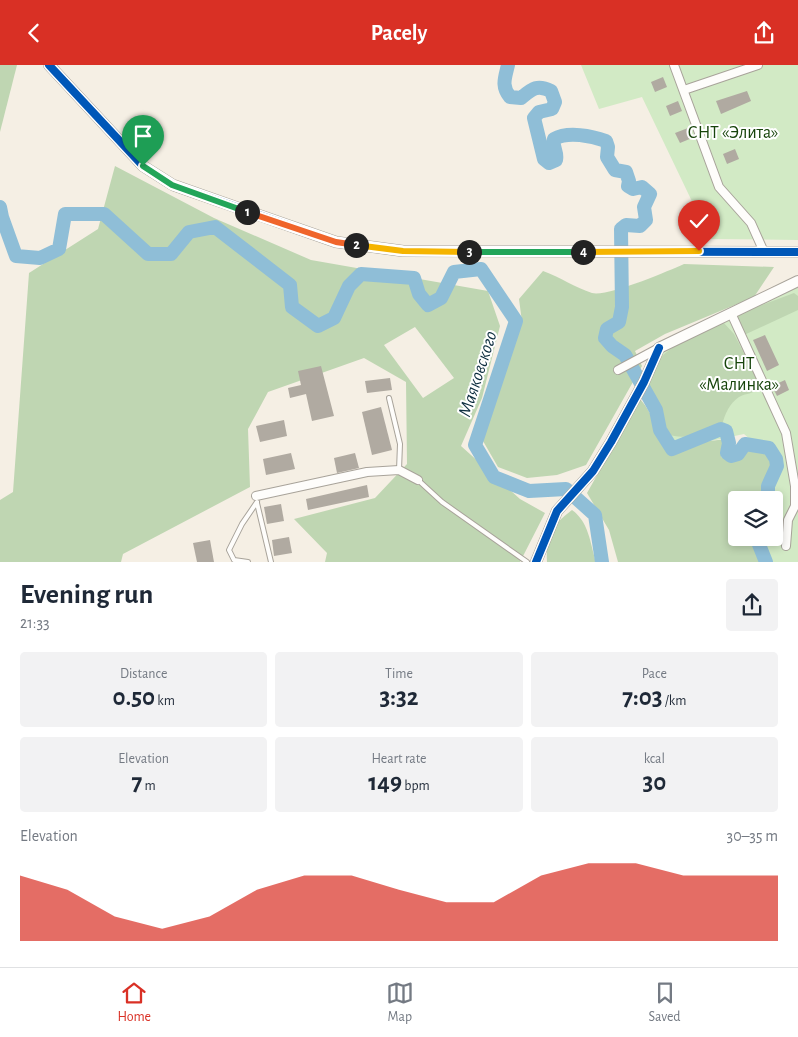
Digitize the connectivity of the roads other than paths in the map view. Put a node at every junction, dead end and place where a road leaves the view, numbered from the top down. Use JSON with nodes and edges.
{"nodes":[{"id":1,"x":49,"y":65,"type":"edge"},
{"id":2,"x":674,"y":65,"type":"edge"},
{"id":3,"x":758,"y":65,"type":"edge"},
{"id":4,"x":684,"y":90,"type":"junction"},
{"id":5,"x":798,"y":251,"type":"edge"},
{"id":6,"x":764,"y":252,"type":"junction"},
{"id":7,"x":798,"y":281,"type":"edge"},
{"id":8,"x":731,"y":313,"type":"junction"},
{"id":9,"x":659,"y":348,"type":"junction"},
{"id":10,"x":618,"y":370,"type":"dead end"},
{"id":11,"x":389,"y":399,"type":"dead end"},
{"id":12,"x":399,"y":470,"type":"junction"},
{"id":13,"x":418,"y":480,"type":"joint"},
{"id":14,"x":256,"y":499,"type":"junction"},
{"id":15,"x":786,"y":546,"type":"dead end"},
{"id":16,"x":248,"y":562,"type":"edge"},
{"id":17,"x":270,"y":562,"type":"edge"},
{"id":18,"x":526,"y":562,"type":"edge"},
{"id":19,"x":536,"y":562,"type":"edge"}],
"edges":[{"from":1,"to":6,"type":"street"},
{"from":2,"to":4,"type":"street"},
{"from":3,"to":4,"type":"street"},
{"from":4,"to":6,"type":"street"},
{"from":5,"to":6,"type":"street"},
{"from":7,"to":8,"type":"street"},
{"from":8,"to":9,"type":"street"},
{"from":8,"to":15,"type":"street"},
{"from":9,"to":10,"type":"street"},
{"from":9,"to":19,"type":"street"},
{"from":11,"to":12,"type":"lane"},
{"from":12,"to":13,"type":"street"},
{"from":12,"to":14,"type":"street"},
{"from":13,"to":18,"type":"lane"},
{"from":14,"to":16,"type":"lane"},
{"from":14,"to":17,"type":"lane"}]}
